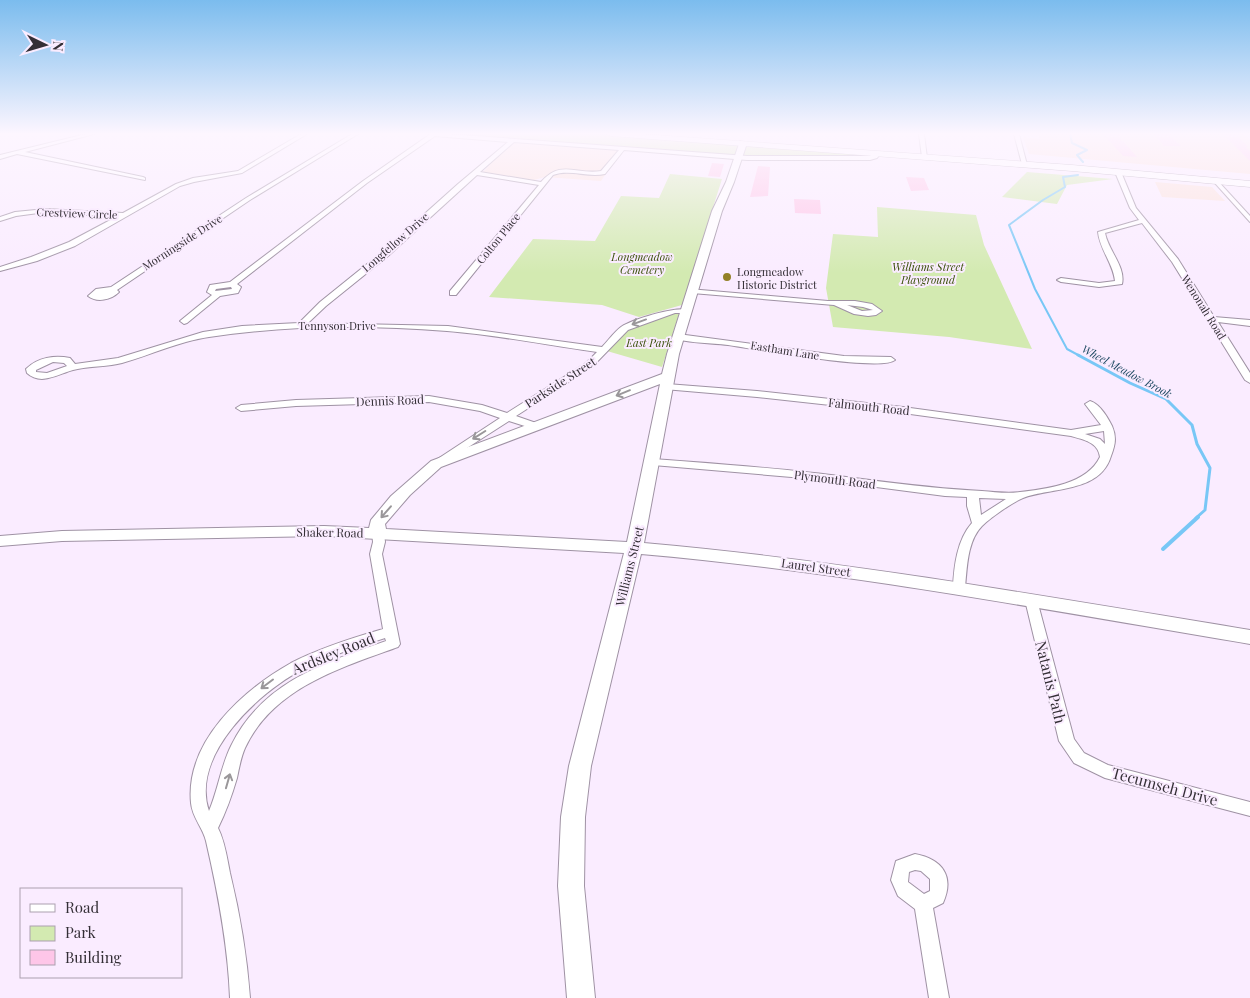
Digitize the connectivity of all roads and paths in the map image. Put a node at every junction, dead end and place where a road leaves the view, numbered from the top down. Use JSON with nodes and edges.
{"nodes":[{"id":1,"x":191,"y":181,"type":"edge"},
{"id":2,"x":278,"y":181,"type":"edge"},
{"id":3,"x":367,"y":181,"type":"edge"},
{"id":4,"x":466,"y":181,"type":"edge"},
{"id":5,"x":522,"y":181,"type":"edge"},
{"id":6,"x":546,"y":181,"type":"edge"},
{"id":7,"x":730,"y":181,"type":"edge"},
{"id":8,"x":1121,"y":181,"type":"edge"},
{"id":9,"x":1211,"y":181,"type":"edge"},
{"id":10,"x":1216,"y":181,"type":"junction"},
{"id":11,"x":543,"y":184,"type":"junction"},
{"id":12,"x":1250,"y":184,"type":"edge"},
{"id":13,"x":125,"y":215,"type":"junction"},
{"id":14,"x":0,"y":219,"type":"edge"},
{"id":15,"x":1250,"y":220,"type":"edge"},
{"id":16,"x":1142,"y":221,"type":"junction"},
{"id":17,"x":1124,"y":227,"type":"junction"},
{"id":18,"x":1156,"y":235,"type":"junction"},
{"id":19,"x":0,"y":269,"type":"edge"},
{"id":20,"x":1061,"y":280,"type":"dead end"},
{"id":21,"x":113,"y":289,"type":"dead end"},
{"id":22,"x":692,"y":291,"type":"junction"},
{"id":23,"x":453,"y":293,"type":"dead end"},
{"id":24,"x":835,"y":303,"type":"dead end"},
{"id":25,"x":686,"y":311,"type":"junction"},
{"id":26,"x":1213,"y":319,"type":"junction"},
{"id":27,"x":184,"y":321,"type":"dead end"},
{"id":28,"x":1250,"y":322,"type":"edge"},
{"id":29,"x":301,"y":325,"type":"junction"},
{"id":30,"x":678,"y":337,"type":"junction"},
{"id":31,"x":604,"y":350,"type":"junction"},
{"id":32,"x":891,"y":360,"type":"dead end"},
{"id":33,"x":73,"y":367,"type":"dead end"},
{"id":34,"x":1250,"y":380,"type":"edge"},
{"id":35,"x":668,"y":382,"type":"junction"},
{"id":36,"x":1090,"y":404,"type":"dead end"},
{"id":37,"x":241,"y":408,"type":"dead end"},
{"id":38,"x":509,"y":416,"type":"junction"},
{"id":39,"x":535,"y":426,"type":"junction"},
{"id":40,"x":1107,"y":427,"type":"junction"},
{"id":41,"x":1071,"y":433,"type":"junction"},
{"id":42,"x":1106,"y":459,"type":"junction"},
{"id":43,"x":653,"y":462,"type":"junction"},
{"id":44,"x":436,"y":464,"type":"junction"},
{"id":45,"x":973,"y":495,"type":"junction"},
{"id":46,"x":1018,"y":496,"type":"junction"},
{"id":47,"x":978,"y":523,"type":"junction"},
{"id":48,"x":378,"y":533,"type":"junction"},
{"id":49,"x":0,"y":541,"type":"edge"},
{"id":50,"x":635,"y":548,"type":"junction"},
{"id":51,"x":959,"y":588,"type":"junction"},
{"id":52,"x":1031,"y":600,"type":"junction"},
{"id":53,"x":391,"y":630,"type":"junction"},
{"id":54,"x":1250,"y":637,"type":"edge"},
{"id":55,"x":1081,"y":760,"type":"joint"},
{"id":56,"x":1250,"y":809,"type":"edge"},
{"id":57,"x":211,"y":826,"type":"junction"},
{"id":58,"x":923,"y":904,"type":"dead end"},
{"id":59,"x":240,"y":998,"type":"edge"},
{"id":60,"x":581,"y":998,"type":"edge"},
{"id":61,"x":939,"y":998,"type":"edge"}],
"edges":[{"from":1,"to":13,"type":"street","name":"Crestview Circle"},
{"from":2,"to":21,"type":"street","name":"Morningside Drive"},
{"from":3,"to":27,"type":"street"},
{"from":4,"to":29,"type":"street","name":"Longfellow Drive"},
{"from":5,"to":11,"type":"street"},
{"from":6,"to":11,"type":"street","name":"Colton Place"},
{"from":7,"to":22,"type":"main road","name":"Williams Street"},
{"from":8,"to":16,"type":"street","name":"Wenonah Road"},
{"from":9,"to":10,"type":"main road"},
{"from":10,"to":12,"type":"main road"},
{"from":10,"to":15,"type":"street"},
{"from":11,"to":23,"type":"street","name":"Colton Place"},
{"from":13,"to":14,"type":"street","name":"Crestview Circle"},
{"from":13,"to":19,"type":"street","name":"Crestview Circle"},
{"from":16,"to":17,"type":"street"},
{"from":16,"to":18,"type":"street","name":"Wenonah Road"},
{"from":17,"to":18,"type":"street"},
{"from":17,"to":20,"type":"street"},
{"from":18,"to":26,"type":"street","name":"Wenonah Road"},
{"from":22,"to":24,"type":"street"},
{"from":22,"to":25,"type":"main road","name":"Williams Street"},
{"from":25,"to":30,"type":"main road","name":"Williams Street"},
{"from":25,"to":31,"type":"street","name":"Parkside Street","one_way":true},
{"from":26,"to":28,"type":"street"},
{"from":26,"to":34,"type":"street","name":"Wenonah Road"},
{"from":29,"to":31,"type":"street","name":"Tennyson Drive"},
{"from":29,"to":33,"type":"street","name":"Tennyson Drive"},
{"from":30,"to":32,"type":"street","name":"Eastham Lane"},
{"from":30,"to":35,"type":"main road","name":"Williams Street"},
{"from":31,"to":38,"type":"street","name":"Parkside Street"},
{"from":35,"to":39,"type":"main road","name":"Shaker Road","one_way":true},
{"from":35,"to":41,"type":"street","name":"Falmouth Road"},
{"from":35,"to":43,"type":"main road","name":"Williams Street"},
{"from":36,"to":40,"type":"street"},
{"from":37,"to":38,"type":"street","name":"Dennis Road"},
{"from":38,"to":39,"type":"street","name":"Dennis Road"},
{"from":38,"to":44,"type":"street","name":"Parkside Street","one_way":true},
{"from":39,"to":44,"type":"main road","name":"Shaker Road"},
{"from":40,"to":41,"type":"street","name":"Falmouth Road"},
{"from":40,"to":42,"type":"street"},
{"from":41,"to":42,"type":"street","name":"Falmouth Road"},
{"from":42,"to":46,"type":"street"},
{"from":43,"to":45,"type":"street","name":"Plymouth Road"},
{"from":43,"to":50,"type":"main road","name":"Williams Street"},
{"from":44,"to":48,"type":"main road","name":"Shaker Road","one_way":true},
{"from":45,"to":46,"type":"street","name":"Plymouth Road"},
{"from":45,"to":47,"type":"street"},
{"from":46,"to":47,"type":"street"},
{"from":47,"to":51,"type":"street"},
{"from":48,"to":49,"type":"main road","name":"Shaker Road"},
{"from":48,"to":50,"type":"main road","name":"Laurel Street"},
{"from":48,"to":53,"type":"street","name":"Ardsley Road"},
{"from":50,"to":51,"type":"main road","name":"Laurel Street"},
{"from":50,"to":60,"type":"main road","name":"Williams Street"},
{"from":51,"to":52,"type":"main road","name":"Laurel Street"},
{"from":52,"to":54,"type":"main road","name":"Laurel Street"},
{"from":52,"to":55,"type":"street","name":"Natanis Path"},
{"from":57,"to":53,"type":"street","name":"Ardsley Road","one_way":true},
{"from":53,"to":57,"type":"street","name":"Ardsley Road","one_way":true},
{"from":55,"to":56,"type":"street","name":"Tecumseh Drive"},
{"from":57,"to":59,"type":"street","name":"Ardsley Road"},
{"from":58,"to":61,"type":"street"}]}
